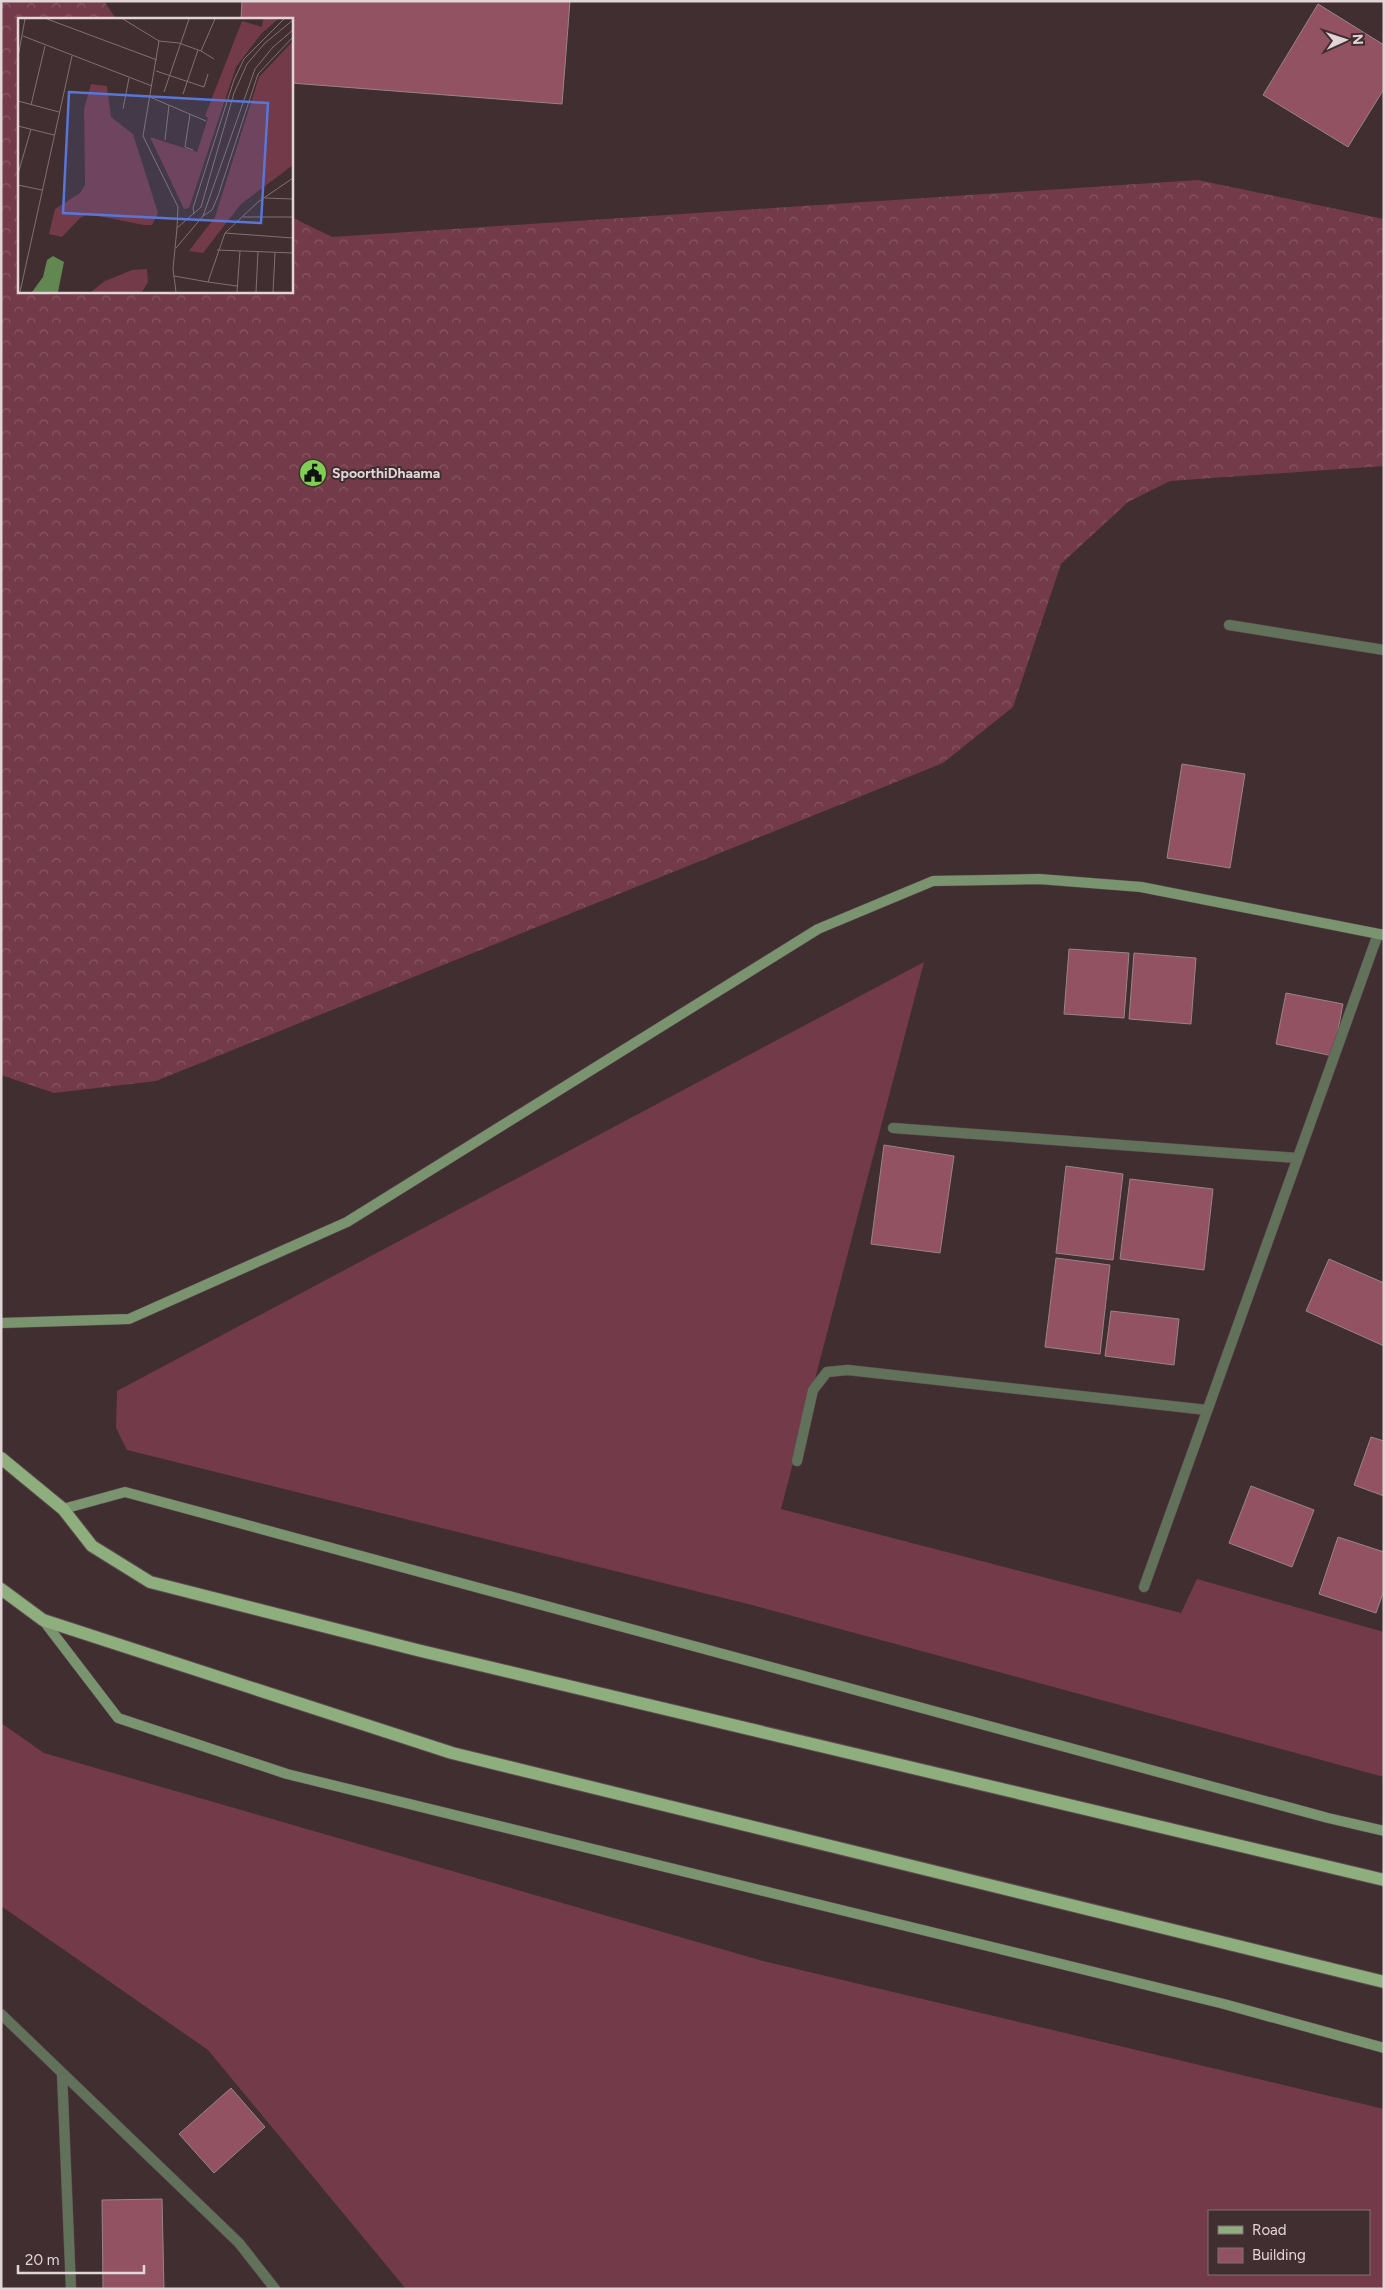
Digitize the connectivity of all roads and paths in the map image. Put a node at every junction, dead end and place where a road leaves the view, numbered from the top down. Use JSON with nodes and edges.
{"nodes":[{"id":1,"x":1229,"y":625,"type":"dead end"},
{"id":2,"x":1384,"y":650,"type":"edge"},
{"id":3,"x":1381,"y":935,"type":"edge"},
{"id":4,"x":893,"y":1128,"type":"dead end"},
{"id":5,"x":1298,"y":1158,"type":"junction"},
{"id":6,"x":1,"y":1323,"type":"edge"},
{"id":7,"x":1208,"y":1410,"type":"junction"},
{"id":8,"x":1,"y":1458,"type":"edge"},
{"id":9,"x":797,"y":1461,"type":"dead end"},
{"id":10,"x":63,"y":1509,"type":"junction"},
{"id":11,"x":1144,"y":1587,"type":"dead end"},
{"id":12,"x":1,"y":1589,"type":"edge"},
{"id":13,"x":43,"y":1620,"type":"junction"},
{"id":14,"x":1384,"y":1831,"type":"edge"},
{"id":15,"x":1384,"y":1880,"type":"edge"},
{"id":16,"x":1384,"y":1982,"type":"edge"},
{"id":17,"x":1,"y":2014,"type":"edge"},
{"id":18,"x":1384,"y":2048,"type":"edge"},
{"id":19,"x":62,"y":2073,"type":"junction"},
{"id":20,"x":71,"y":2289,"type":"edge"},
{"id":21,"x":275,"y":2289,"type":"edge"}],
"edges":[{"from":1,"to":2,"type":"street"},
{"from":3,"to":5,"type":"street"},
{"from":3,"to":6,"type":"street"},
{"from":4,"to":5,"type":"street"},
{"from":5,"to":7,"type":"street"},
{"from":7,"to":9,"type":"street"},
{"from":7,"to":11,"type":"street"},
{"from":8,"to":10,"type":"main road"},
{"from":10,"to":14,"type":"street"},
{"from":10,"to":15,"type":"main road"},
{"from":12,"to":13,"type":"main road"},
{"from":13,"to":16,"type":"main road"},
{"from":13,"to":18,"type":"street"},
{"from":17,"to":19,"type":"street"},
{"from":19,"to":20,"type":"street"},
{"from":19,"to":21,"type":"street"}]}
